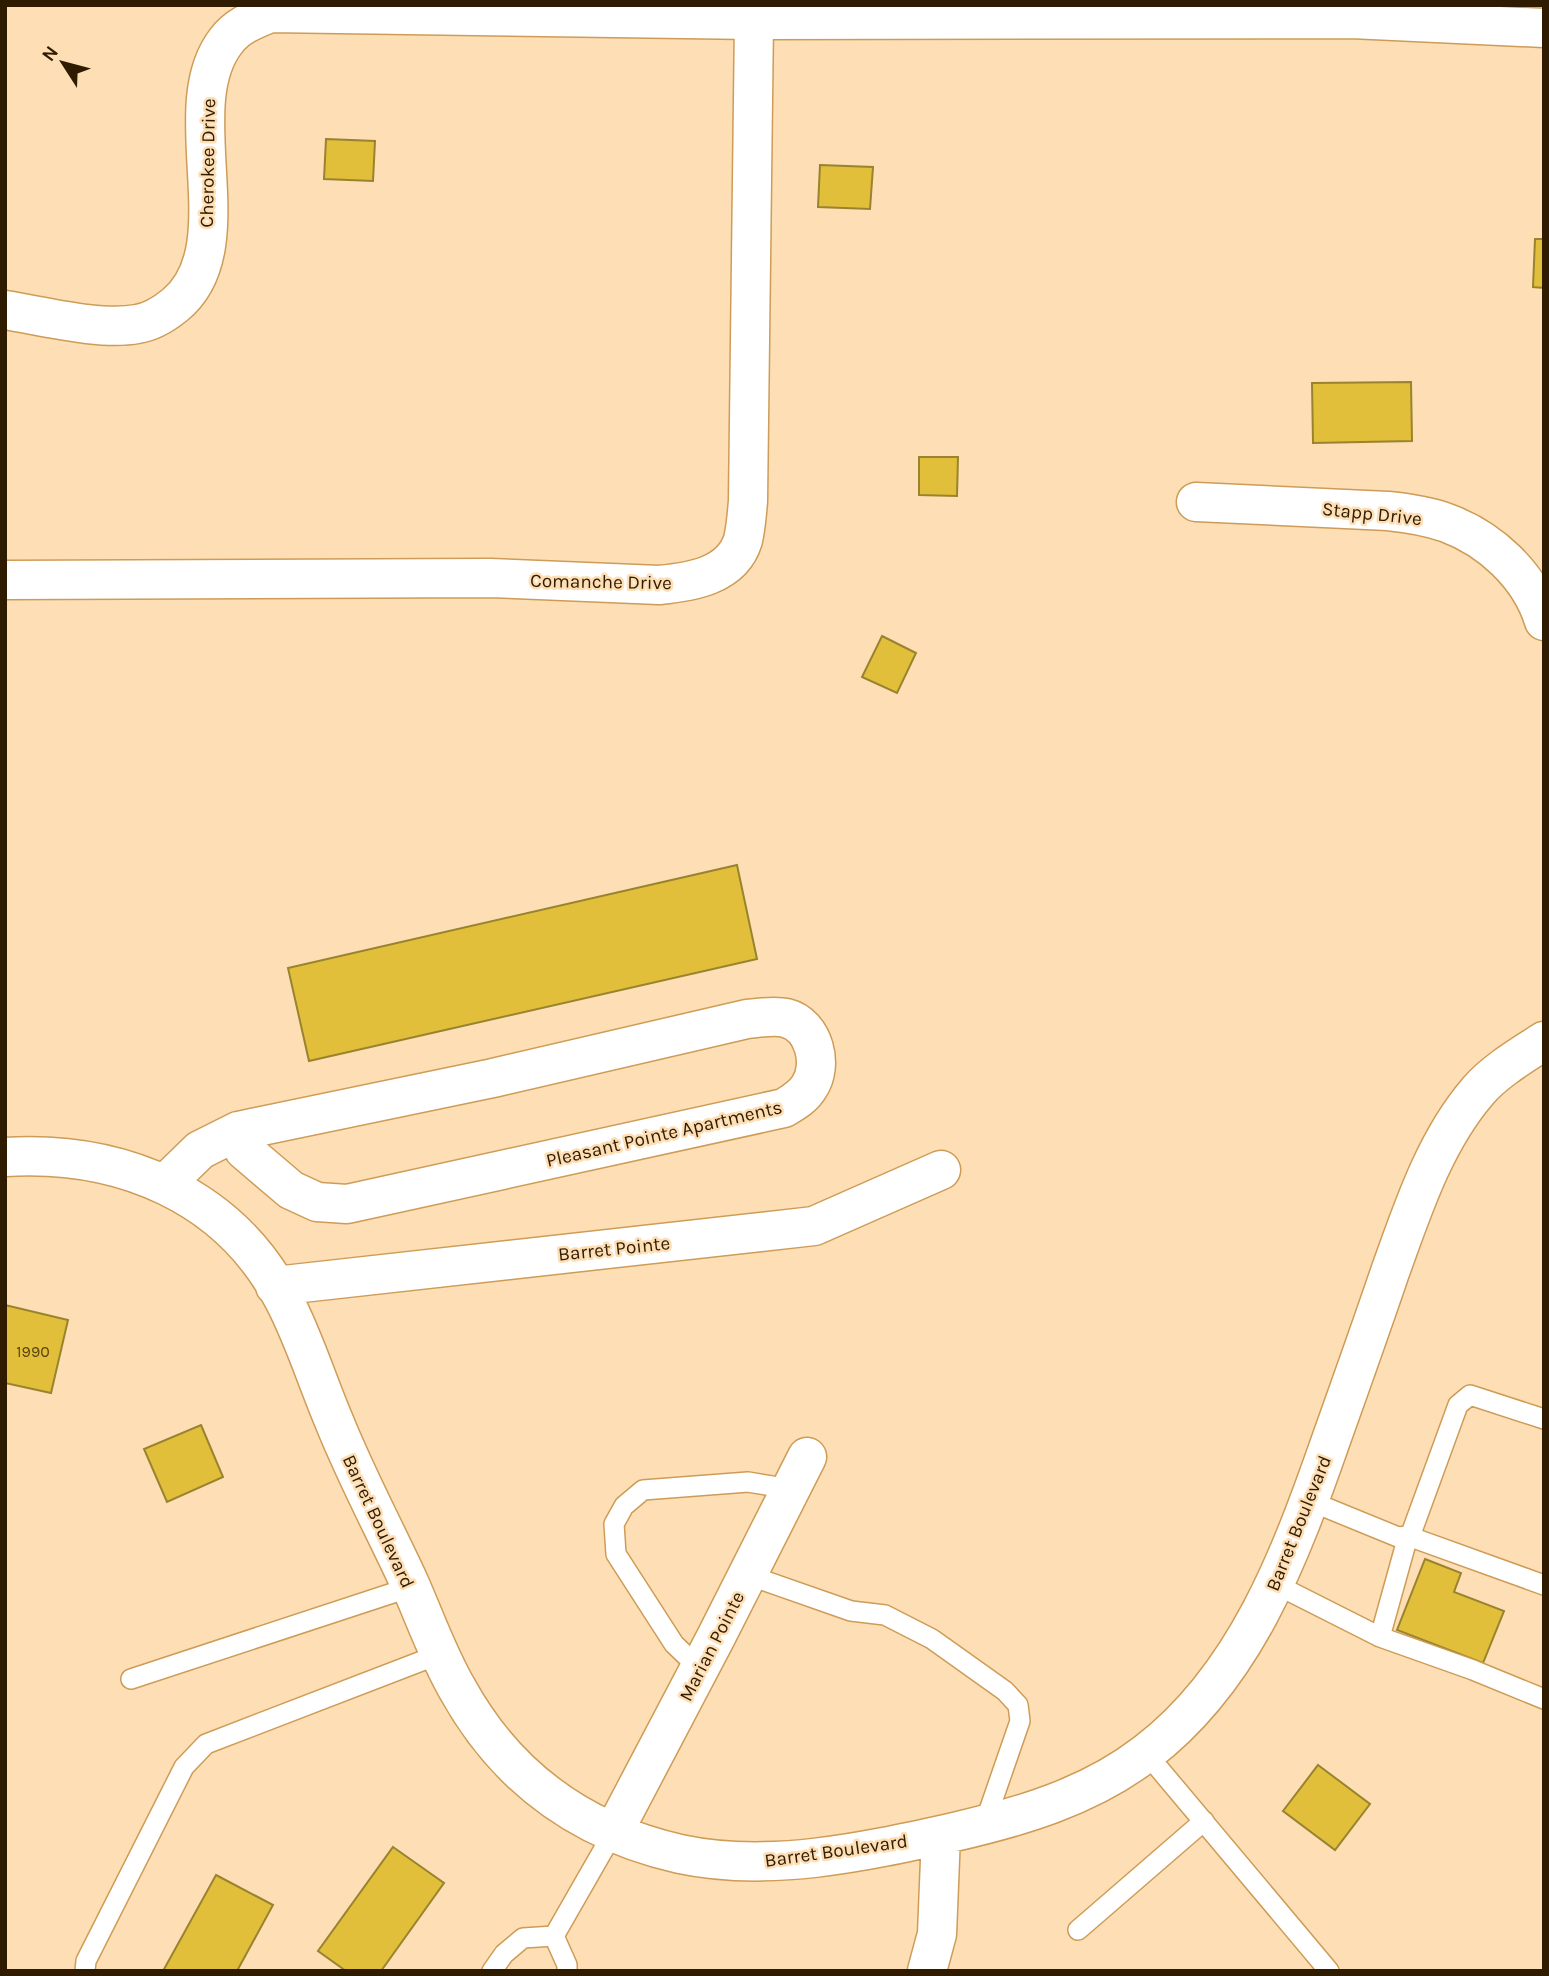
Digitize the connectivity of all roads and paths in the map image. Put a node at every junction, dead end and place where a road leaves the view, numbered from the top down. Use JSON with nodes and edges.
{"nodes":[{"id":1,"x":754,"y":20,"type":"junction"},
{"id":2,"x":1544,"y":28,"type":"edge"},
{"id":3,"x":5,"y":310,"type":"edge"},
{"id":4,"x":1196,"y":502,"type":"dead end"},
{"id":5,"x":5,"y":580,"type":"edge"},
{"id":6,"x":1544,"y":621,"type":"edge"},
{"id":7,"x":1544,"y":1041,"type":"edge"},
{"id":8,"x":238,"y":1131,"type":"junction"},
{"id":9,"x":5,"y":1157,"type":"edge"},
{"id":10,"x":941,"y":1170,"type":"dead end"},
{"id":11,"x":165,"y":1184,"type":"junction"},
{"id":12,"x":275,"y":1286,"type":"junction"},
{"id":13,"x":1544,"y":1419,"type":"edge"},
{"id":14,"x":799,"y":1473,"type":"joint"},
{"id":15,"x":1310,"y":1501,"type":"junction"},
{"id":16,"x":1408,"y":1535,"type":"junction"},
{"id":17,"x":748,"y":1575,"type":"junction"},
{"id":18,"x":1275,"y":1584,"type":"junction"},
{"id":19,"x":1544,"y":1585,"type":"edge"},
{"id":20,"x":411,"y":1587,"type":"junction"},
{"id":21,"x":1380,"y":1637,"type":"junction"},
{"id":22,"x":440,"y":1654,"type":"junction"},
{"id":23,"x":700,"y":1669,"type":"junction"},
{"id":24,"x":131,"y":1679,"type":"dead end"},
{"id":25,"x":1544,"y":1699,"type":"edge"},
{"id":26,"x":1146,"y":1753,"type":"junction"},
{"id":27,"x":1204,"y":1821,"type":"junction"},
{"id":28,"x":984,"y":1825,"type":"junction"},
{"id":29,"x":613,"y":1833,"type":"junction"},
{"id":30,"x":941,"y":1835,"type":"junction"},
{"id":31,"x":1078,"y":1930,"type":"dead end"},
{"id":32,"x":554,"y":1936,"type":"junction"},
{"id":33,"x":85,"y":1971,"type":"edge"},
{"id":34,"x":492,"y":1971,"type":"edge"},
{"id":35,"x":567,"y":1971,"type":"edge"},
{"id":36,"x":927,"y":1971,"type":"edge"},
{"id":37,"x":1329,"y":1971,"type":"edge"}],
"edges":[{"from":1,"to":2,"type":"street","name":"Cherokee Drive"},
{"from":1,"to":3,"type":"street","name":"Cherokee Drive"},
{"from":1,"to":5,"type":"street","name":"Comanche Drive"},
{"from":4,"to":6,"type":"street","name":"Stapp Drive"},
{"from":7,"to":15,"type":"street","name":"Barret Boulevard"},
{"from":8,"to":8,"type":"street","name":"Pleasant Pointe Apartments"},
{"from":8,"to":11,"type":"street","name":"Pleasant Pointe Apartments"},
{"from":9,"to":11,"type":"street","name":"Barret Boulevard"},
{"from":10,"to":12,"type":"street","name":"Barret Pointe"},
{"from":11,"to":12,"type":"street","name":"Barret Boulevard"},
{"from":12,"to":20,"type":"street","name":"Barret Boulevard"},
{"from":13,"to":16,"type":"lane"},
{"from":14,"to":17,"type":"street","name":"Marian Pointe"},
{"from":14,"to":23,"type":"lane"},
{"from":15,"to":16,"type":"lane"},
{"from":15,"to":18,"type":"street","name":"Barret Boulevard"},
{"from":16,"to":19,"type":"lane"},
{"from":16,"to":21,"type":"lane"},
{"from":17,"to":23,"type":"street","name":"Marian Pointe"},
{"from":17,"to":28,"type":"lane"},
{"from":18,"to":21,"type":"lane"},
{"from":18,"to":26,"type":"street","name":"Barret Boulevard"},
{"from":20,"to":22,"type":"street","name":"Barret Boulevard"},
{"from":20,"to":24,"type":"lane"},
{"from":21,"to":25,"type":"lane"},
{"from":22,"to":29,"type":"street","name":"Barret Boulevard"},
{"from":22,"to":33,"type":"lane"},
{"from":23,"to":29,"type":"street","name":"Marian Pointe"},
{"from":26,"to":27,"type":"lane"},
{"from":26,"to":28,"type":"street","name":"Barret Boulevard"},
{"from":27,"to":31,"type":"lane"},
{"from":27,"to":37,"type":"lane"},
{"from":28,"to":30,"type":"street","name":"Barret Boulevard"},
{"from":29,"to":30,"type":"street","name":"Barret Boulevard"},
{"from":29,"to":32,"type":"lane"},
{"from":30,"to":36,"type":"street"},
{"from":32,"to":34,"type":"lane"},
{"from":32,"to":35,"type":"lane"}]}
